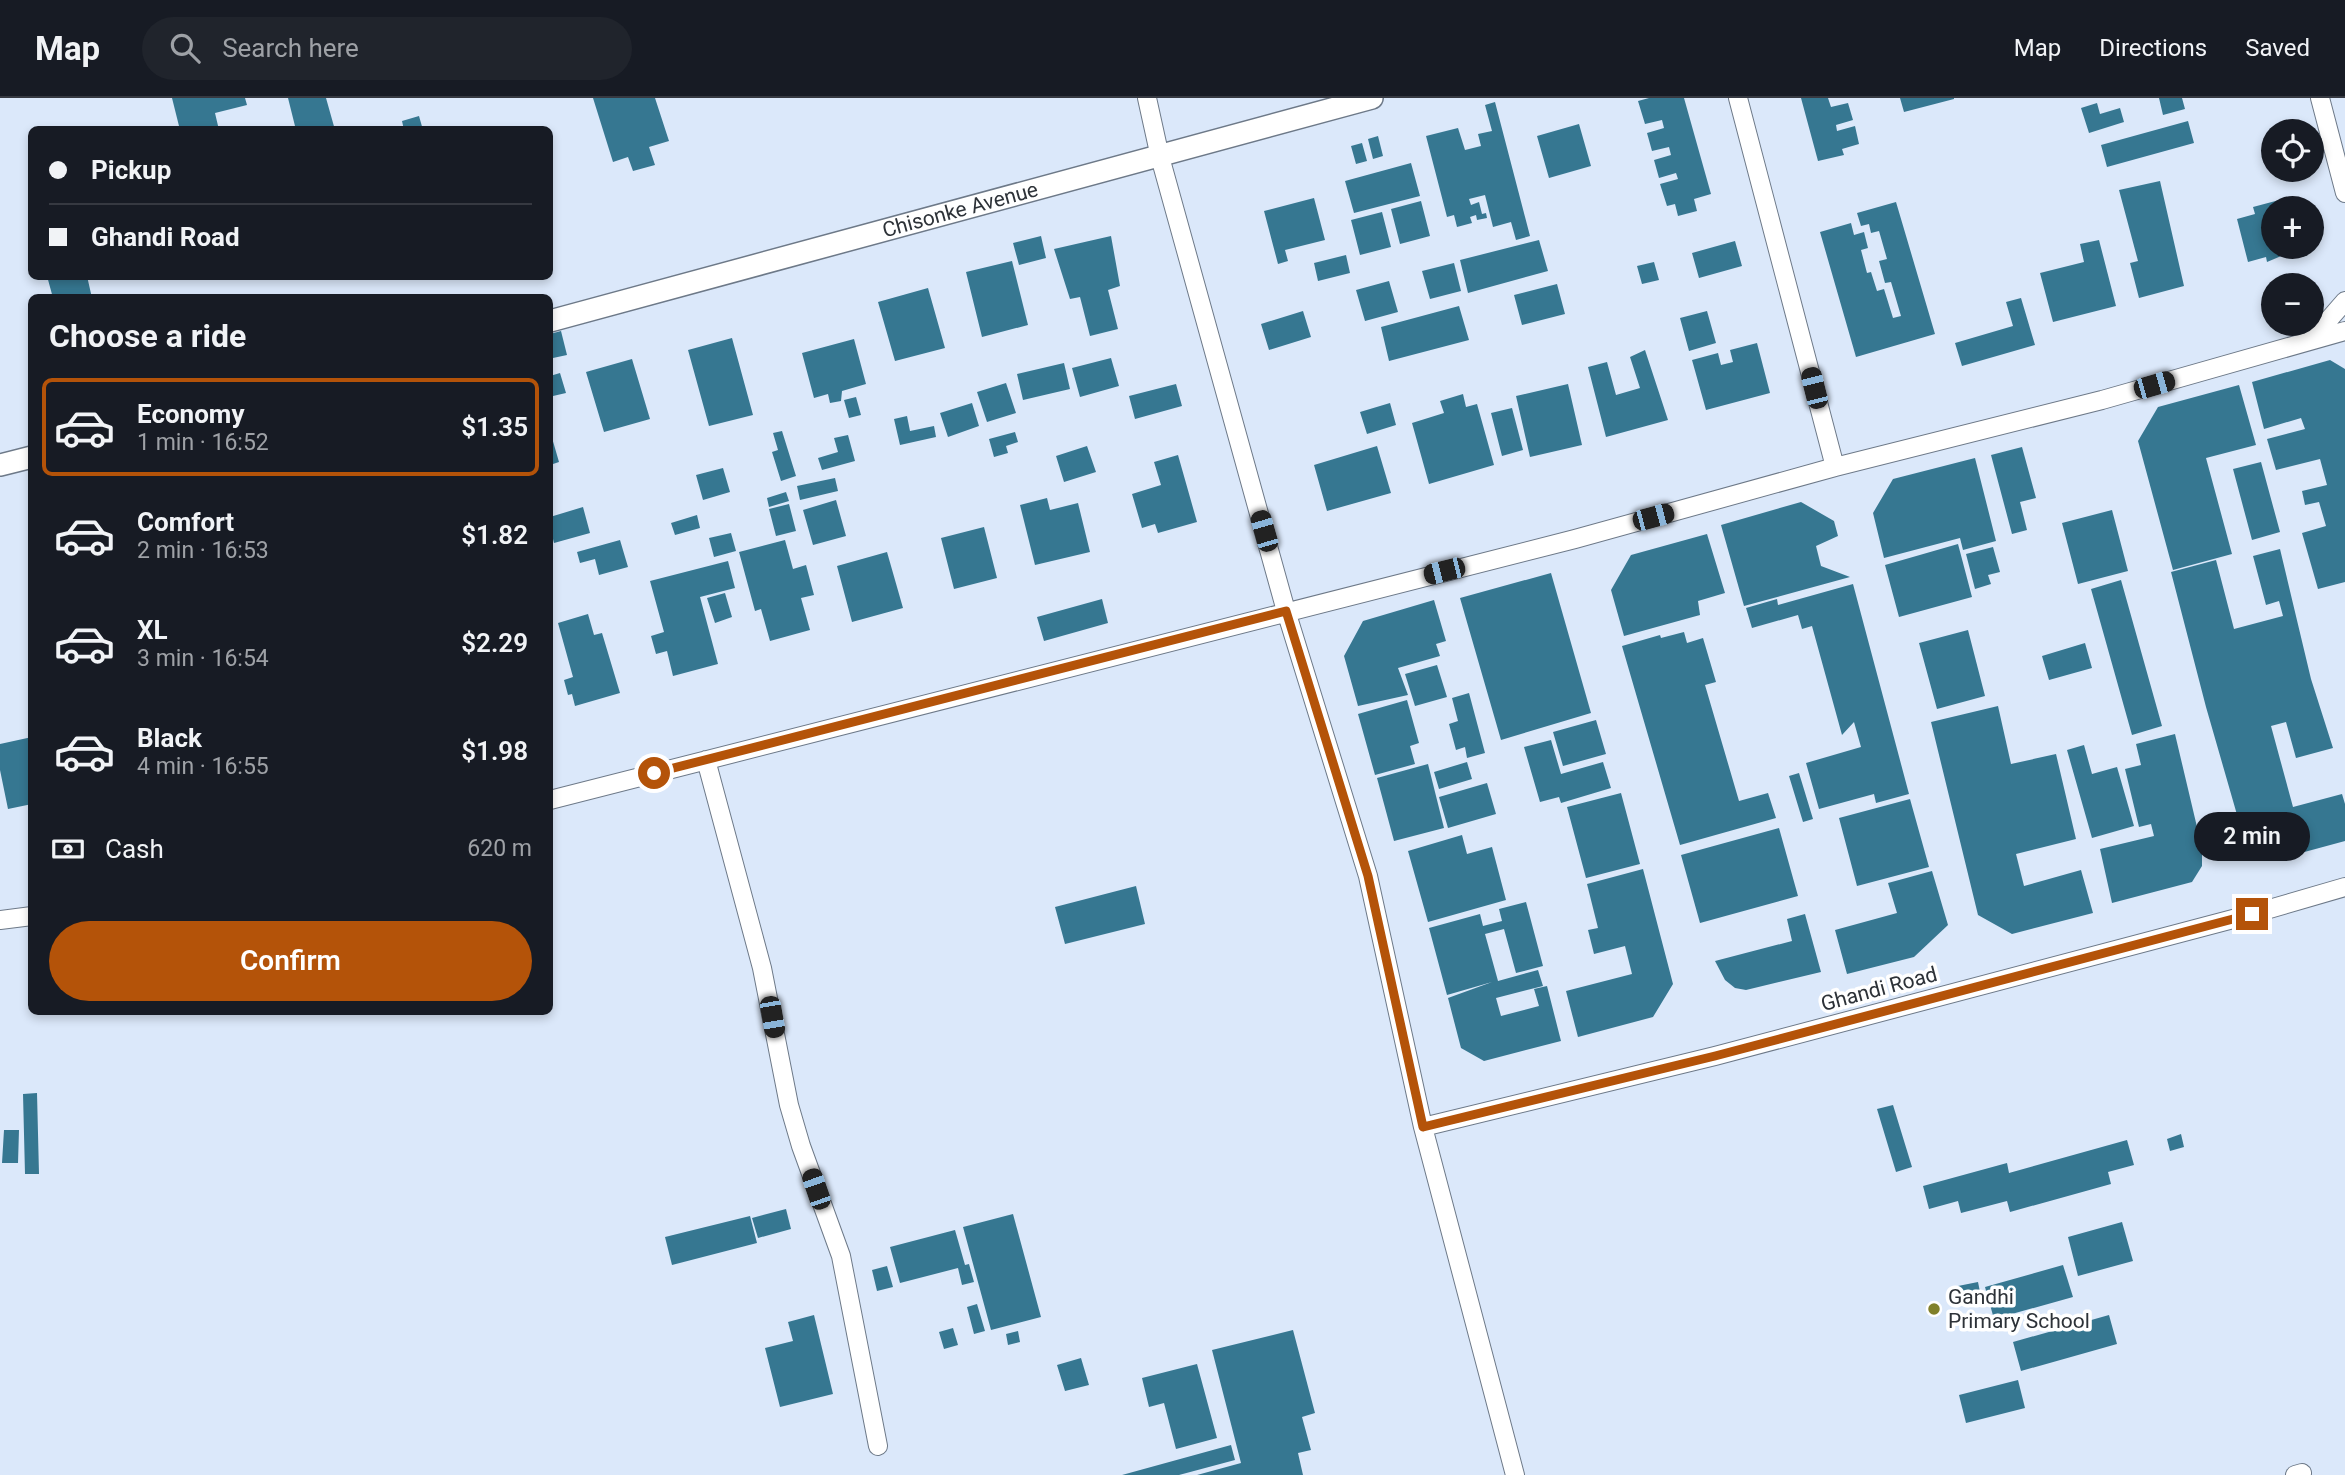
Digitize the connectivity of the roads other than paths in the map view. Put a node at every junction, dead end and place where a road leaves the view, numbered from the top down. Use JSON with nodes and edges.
{"nodes":[{"id":1,"x":1147,"y":98,"type":"edge"},
{"id":2,"x":1372,"y":98,"type":"edge"},
{"id":3,"x":1738,"y":98,"type":"edge"},
{"id":4,"x":2320,"y":98,"type":"edge"},
{"id":5,"x":1160,"y":157,"type":"junction"},
{"id":6,"x":2345,"y":193,"type":"edge"},
{"id":7,"x":2345,"y":301,"type":"edge"},
{"id":8,"x":553,"y":320,"type":"edge"},
{"id":9,"x":2345,"y":331,"type":"edge"},
{"id":10,"x":2311,"y":340,"type":"junction"},
{"id":11,"x":28,"y":458,"type":"edge"},
{"id":12,"x":0,"y":465,"type":"edge"},
{"id":13,"x":1835,"y":467,"type":"junction"},
{"id":14,"x":1286,"y":611,"type":"junction"},
{"id":15,"x":706,"y":760,"type":"junction"},
{"id":16,"x":553,"y":799,"type":"edge"},
{"id":17,"x":2345,"y":887,"type":"edge"},
{"id":18,"x":28,"y":916,"type":"edge"},
{"id":19,"x":0,"y":920,"type":"edge"},
{"id":20,"x":1423,"y":1127,"type":"junction"},
{"id":21,"x":878,"y":1446,"type":"dead end"},
{"id":22,"x":1515,"y":1475,"type":"edge"}],
"edges":[{"from":1,"to":5,"type":"street"},
{"from":2,"to":5,"type":"street","name":"Chisonke Avenue"},
{"from":3,"to":13,"type":"street"},
{"from":4,"to":6,"type":"street"},
{"from":5,"to":8,"type":"street","name":"Chisonke Avenue"},
{"from":5,"to":14,"type":"street"},
{"from":7,"to":10,"type":"street"},
{"from":9,"to":10,"type":"street"},
{"from":10,"to":13,"type":"street"},
{"from":11,"to":12,"type":"street"},
{"from":13,"to":14,"type":"street"},
{"from":14,"to":15,"type":"street"},
{"from":14,"to":20,"type":"street"},
{"from":15,"to":16,"type":"street"},
{"from":15,"to":21,"type":"street"},
{"from":17,"to":20,"type":"street","name":"Ghandi Road"},
{"from":18,"to":19,"type":"street"},
{"from":20,"to":22,"type":"street"}]}
